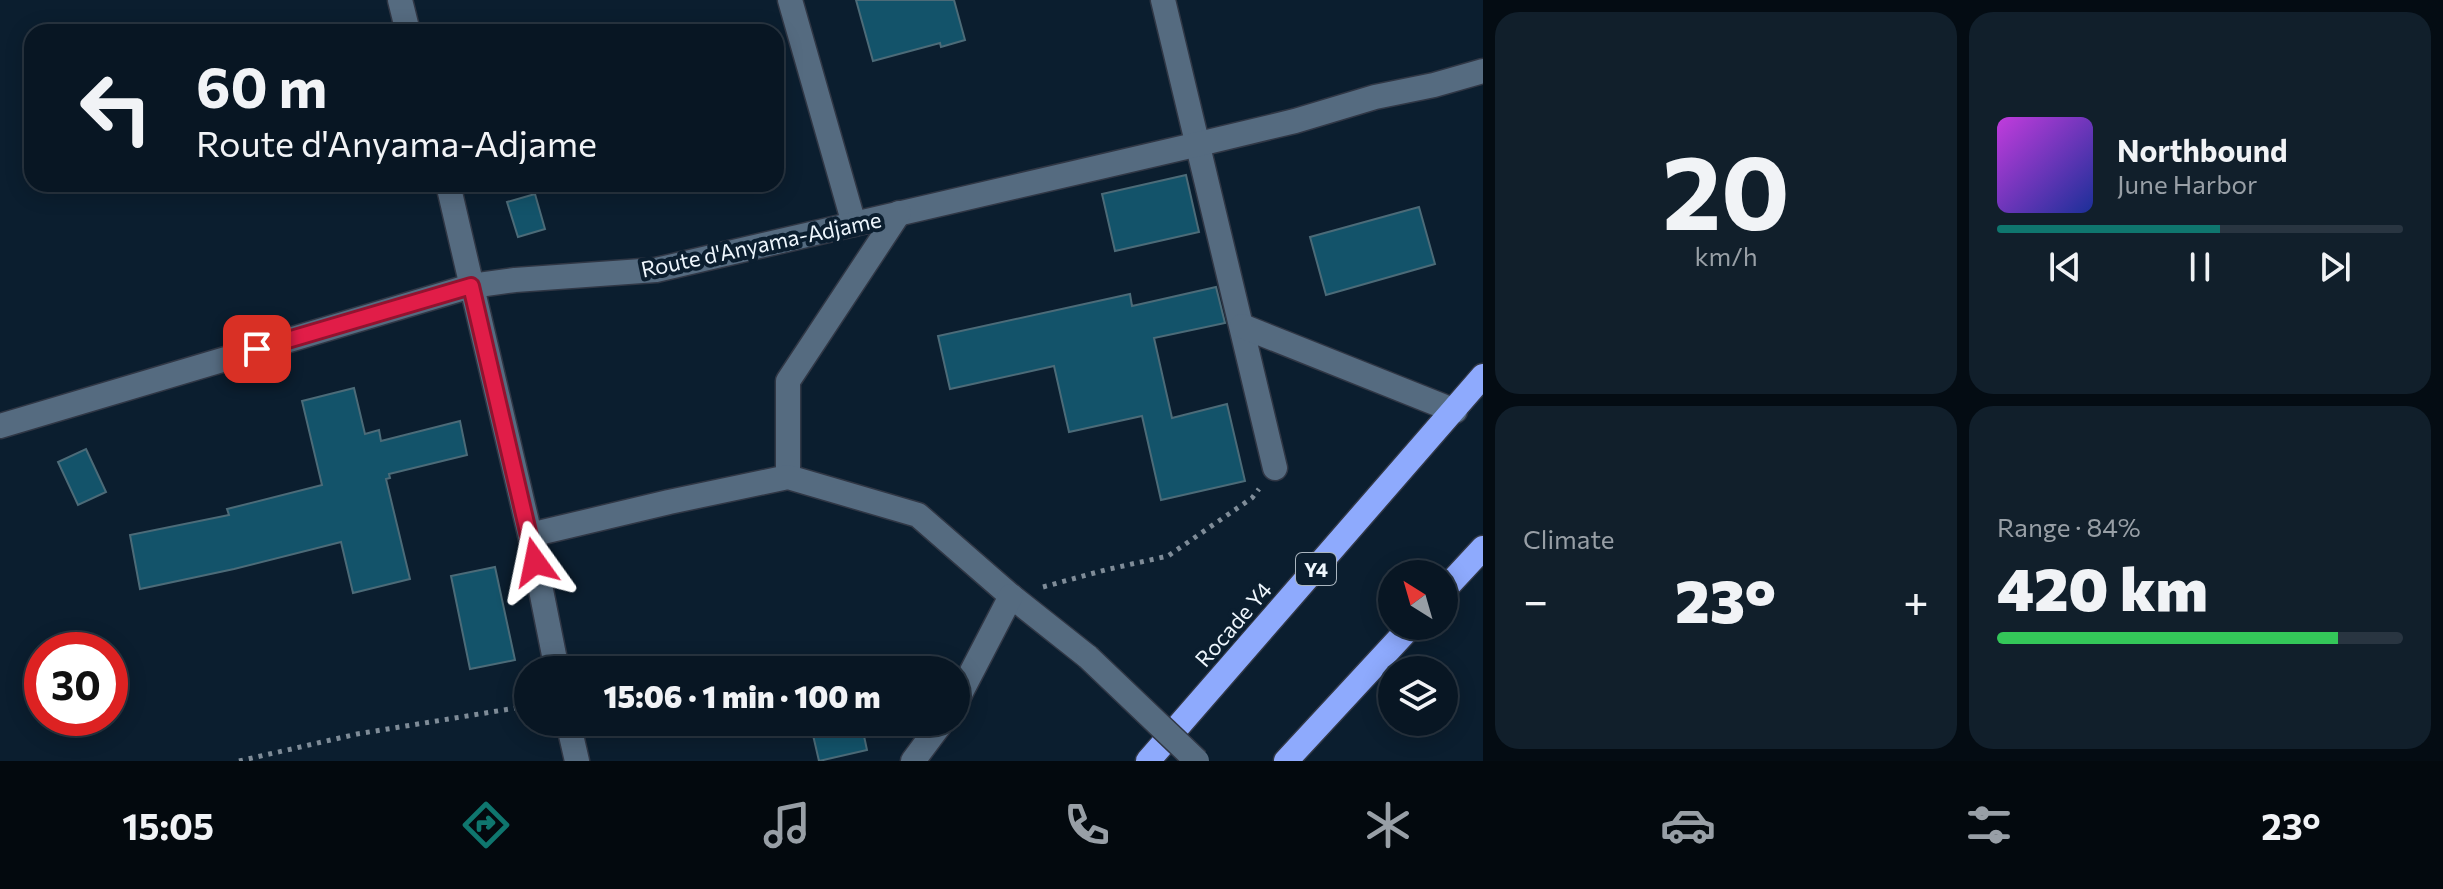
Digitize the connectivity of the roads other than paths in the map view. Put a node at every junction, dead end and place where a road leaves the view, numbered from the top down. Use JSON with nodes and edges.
{"nodes":[{"id":1,"x":400,"y":0,"type":"edge"},
{"id":2,"x":790,"y":0,"type":"edge"},
{"id":3,"x":1163,"y":0,"type":"edge"},
{"id":4,"x":406,"y":24,"type":"edge"},
{"id":5,"x":1483,"y":71,"type":"edge"},
{"id":6,"x":1199,"y":144,"type":"junction"},
{"id":7,"x":450,"y":192,"type":"edge"},
{"id":8,"x":899,"y":213,"type":"junction"},
{"id":9,"x":854,"y":224,"type":"junction"},
{"id":10,"x":471,"y":286,"type":"junction"},
{"id":11,"x":1242,"y":326,"type":"junction"},
{"id":12,"x":1483,"y":376,"type":"edge"},
{"id":13,"x":1455,"y":411,"type":"junction"},
{"id":14,"x":0,"y":426,"type":"edge"},
{"id":15,"x":1275,"y":468,"type":"road end"},
{"id":16,"x":788,"y":477,"type":"junction"},
{"id":17,"x":530,"y":535,"type":"junction"},
{"id":18,"x":1483,"y":548,"type":"edge"},
{"id":19,"x":1458,"y":575,"type":"edge"},
{"id":20,"x":1011,"y":596,"type":"junction"},
{"id":21,"x":1398,"y":640,"type":"edge"},
{"id":22,"x":554,"y":656,"type":"edge"},
{"id":23,"x":970,"y":675,"type":"edge"},
{"id":24,"x":571,"y":736,"type":"edge"},
{"id":25,"x":932,"y":736,"type":"edge"},
{"id":26,"x":577,"y":761,"type":"edge"},
{"id":27,"x":913,"y":761,"type":"edge"},
{"id":28,"x":1148,"y":761,"type":"edge"},
{"id":29,"x":1197,"y":761,"type":"edge"},
{"id":30,"x":1286,"y":761,"type":"edge"}],
"edges":[{"from":1,"to":4,"type":"street"},
{"from":2,"to":9,"type":"street"},
{"from":3,"to":6,"type":"street"},
{"from":5,"to":6,"type":"street","name":"Route d'Anyama-Adjame"},
{"from":6,"to":8,"type":"street","name":"Route d'Anyama-Adjame"},
{"from":6,"to":11,"type":"street"},
{"from":7,"to":10,"type":"street"},
{"from":8,"to":9,"type":"street","name":"Route d'Anyama-Adjame"},
{"from":8,"to":16,"type":"street"},
{"from":9,"to":10,"type":"street","name":"Route d'Anyama-Adjame"},
{"from":10,"to":14,"type":"street","name":"Route d'Anyama-Adjame"},
{"from":10,"to":17,"type":"street"},
{"from":11,"to":13,"type":"street"},
{"from":11,"to":15,"type":"street"},
{"from":12,"to":13,"type":"highway","name":"Rocade Y4","number":"Y4"},
{"from":13,"to":28,"type":"highway","name":"Rocade Y4","number":"Y4"},
{"from":16,"to":17,"type":"street"},
{"from":16,"to":20,"type":"street"},
{"from":17,"to":22,"type":"street"},
{"from":18,"to":19,"type":"highway"},
{"from":20,"to":23,"type":"street"},
{"from":20,"to":29,"type":"street","bridge":true},
{"from":21,"to":30,"type":"highway"},
{"from":24,"to":26,"type":"street"},
{"from":25,"to":27,"type":"street"}]}
